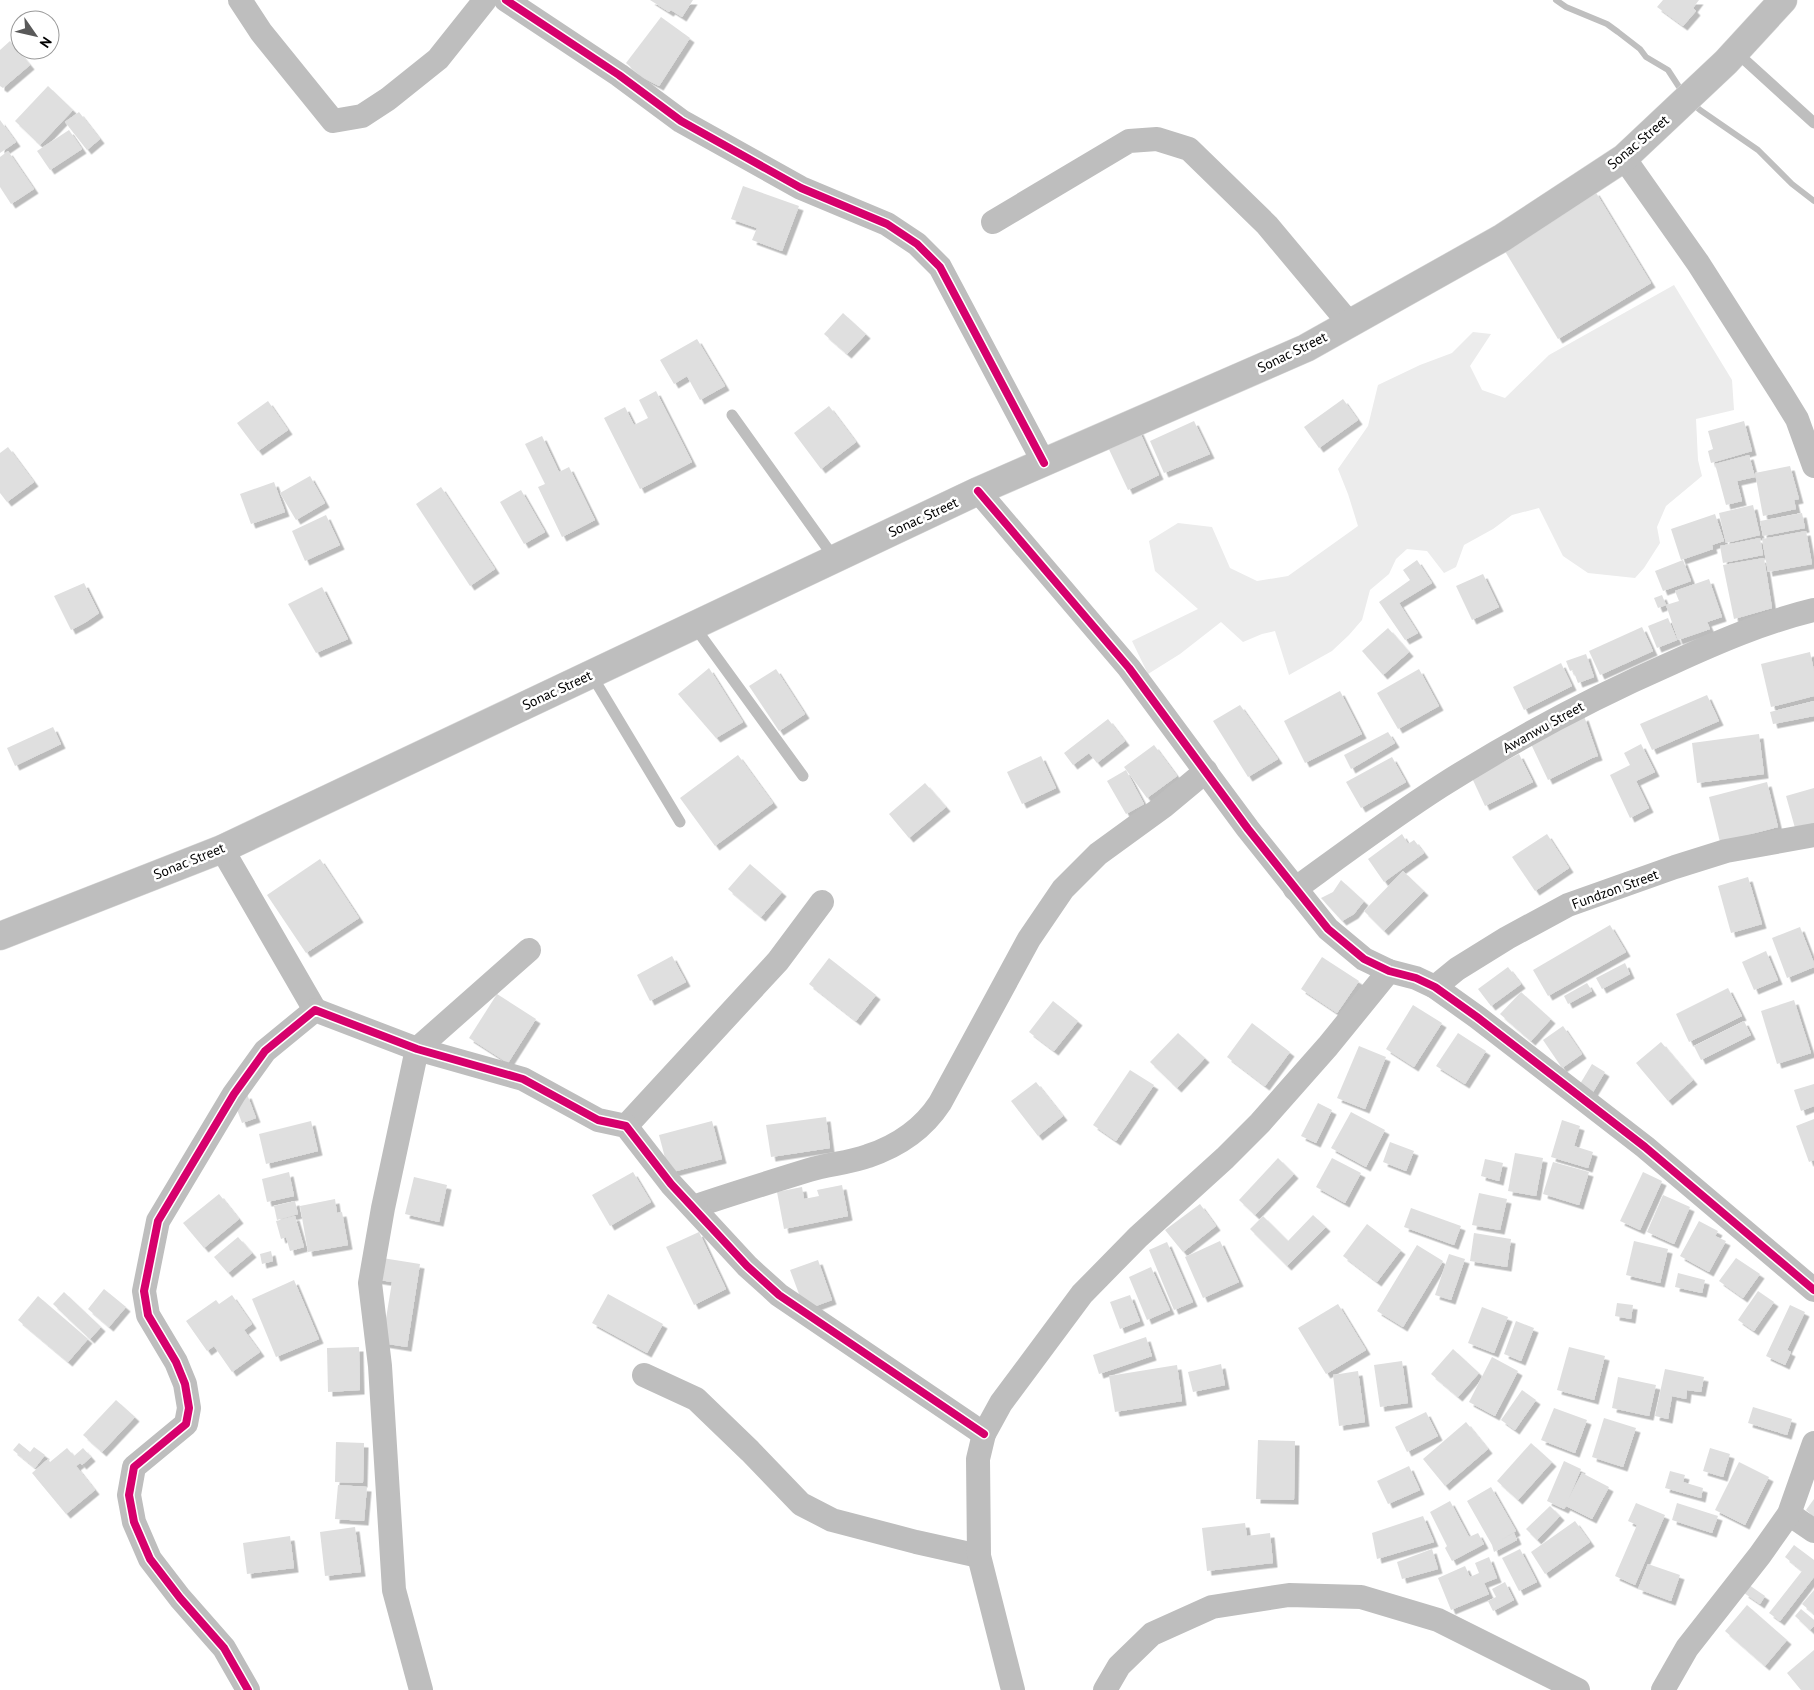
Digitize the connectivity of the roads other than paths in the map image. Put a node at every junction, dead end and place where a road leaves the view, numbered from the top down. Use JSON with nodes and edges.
{"nodes":[{"id":1,"x":240,"y":0,"type":"edge"},
{"id":2,"x":485,"y":0,"type":"edge"},
{"id":3,"x":506,"y":0,"type":"edge"},
{"id":4,"x":1783,"y":0,"type":"edge"},
{"id":5,"x":1731,"y":57,"type":"junction"},
{"id":6,"x":1814,"y":123,"type":"edge"},
{"id":7,"x":1624,"y":158,"type":"junction"},
{"id":8,"x":993,"y":222,"type":"dead end"},
{"id":9,"x":1349,"y":323,"type":"junction"},
{"id":10,"x":732,"y":415,"type":"dead end"},
{"id":11,"x":1044,"y":463,"type":"junction"},
{"id":12,"x":1814,"y":466,"type":"edge"},
{"id":13,"x":978,"y":491,"type":"junction"},
{"id":14,"x":835,"y":559,"type":"junction"},
{"id":15,"x":1814,"y":610,"type":"edge"},
{"id":16,"x":694,"y":626,"type":"junction"},
{"id":17,"x":591,"y":674,"type":"junction"},
{"id":18,"x":1206,"y":771,"type":"junction"},
{"id":19,"x":803,"y":776,"type":"dead end"},
{"id":20,"x":680,"y":822,"type":"dead end"},
{"id":21,"x":1814,"y":836,"type":"edge"},
{"id":22,"x":222,"y":849,"type":"junction"},
{"id":23,"x":1295,"y":889,"type":"junction"},
{"id":24,"x":822,"y":902,"type":"dead end"},
{"id":25,"x":0,"y":936,"type":"edge"},
{"id":26,"x":529,"y":950,"type":"dead end"},
{"id":27,"x":1389,"y":972,"type":"junction"},
{"id":28,"x":1435,"y":987,"type":"junction"},
{"id":29,"x":315,"y":1010,"type":"junction"},
{"id":30,"x":417,"y":1049,"type":"junction"},
{"id":31,"x":626,"y":1126,"type":"junction"},
{"id":32,"x":692,"y":1207,"type":"junction"},
{"id":33,"x":1814,"y":1290,"type":"edge"},
{"id":34,"x":644,"y":1375,"type":"dead end"},
{"id":35,"x":984,"y":1434,"type":"junction"},
{"id":36,"x":1814,"y":1443,"type":"edge"},
{"id":37,"x":1789,"y":1514,"type":"junction"},
{"id":38,"x":1814,"y":1531,"type":"edge"},
{"id":39,"x":979,"y":1556,"type":"junction"},
{"id":40,"x":248,"y":1690,"type":"edge"},
{"id":41,"x":422,"y":1690,"type":"edge"},
{"id":42,"x":1013,"y":1690,"type":"edge"},
{"id":43,"x":1105,"y":1690,"type":"edge"},
{"id":44,"x":1578,"y":1690,"type":"edge"},
{"id":45,"x":1663,"y":1690,"type":"edge"}],
"edges":[{"from":1,"to":2,"type":"street"},
{"from":3,"to":11,"type":"street"},
{"from":4,"to":5,"type":"highway","name":"Sonac Street"},
{"from":5,"to":6,"type":"lane"},
{"from":5,"to":7,"type":"highway","name":"Sonac Street"},
{"from":7,"to":9,"type":"highway","name":"Sonac Street"},
{"from":7,"to":12,"type":"street"},
{"from":8,"to":9,"type":"street"},
{"from":9,"to":11,"type":"highway","name":"Sonac Street"},
{"from":10,"to":14,"type":"lane"},
{"from":11,"to":13,"type":"highway","name":"Sonac Street"},
{"from":13,"to":14,"type":"highway","name":"Sonac Street"},
{"from":13,"to":18,"type":"street"},
{"from":14,"to":16,"type":"highway","name":"Sonac Street"},
{"from":15,"to":23,"type":"street","name":"Awanwu Street"},
{"from":16,"to":17,"type":"highway","name":"Sonac Street"},
{"from":16,"to":19,"type":"lane"},
{"from":17,"to":20,"type":"lane"},
{"from":17,"to":22,"type":"highway","name":"Sonac Street"},
{"from":18,"to":23,"type":"street"},
{"from":18,"to":32,"type":"street"},
{"from":21,"to":28,"type":"street","name":"Fundzon Street"},
{"from":22,"to":25,"type":"highway","name":"Sonac Street"},
{"from":22,"to":29,"type":"street"},
{"from":23,"to":27,"type":"street"},
{"from":24,"to":31,"type":"street"},
{"from":26,"to":30,"type":"street"},
{"from":27,"to":28,"type":"street"},
{"from":27,"to":35,"type":"street"},
{"from":28,"to":33,"type":"street"},
{"from":29,"to":30,"type":"street"},
{"from":29,"to":40,"type":"street"},
{"from":30,"to":31,"type":"street"},
{"from":30,"to":41,"type":"street"},
{"from":31,"to":32,"type":"street"},
{"from":32,"to":35,"type":"street"},
{"from":34,"to":39,"type":"street"},
{"from":35,"to":39,"type":"street"},
{"from":36,"to":37,"type":"street"},
{"from":37,"to":38,"type":"street"},
{"from":37,"to":45,"type":"street"},
{"from":39,"to":42,"type":"street"},
{"from":43,"to":44,"type":"street"}]}
